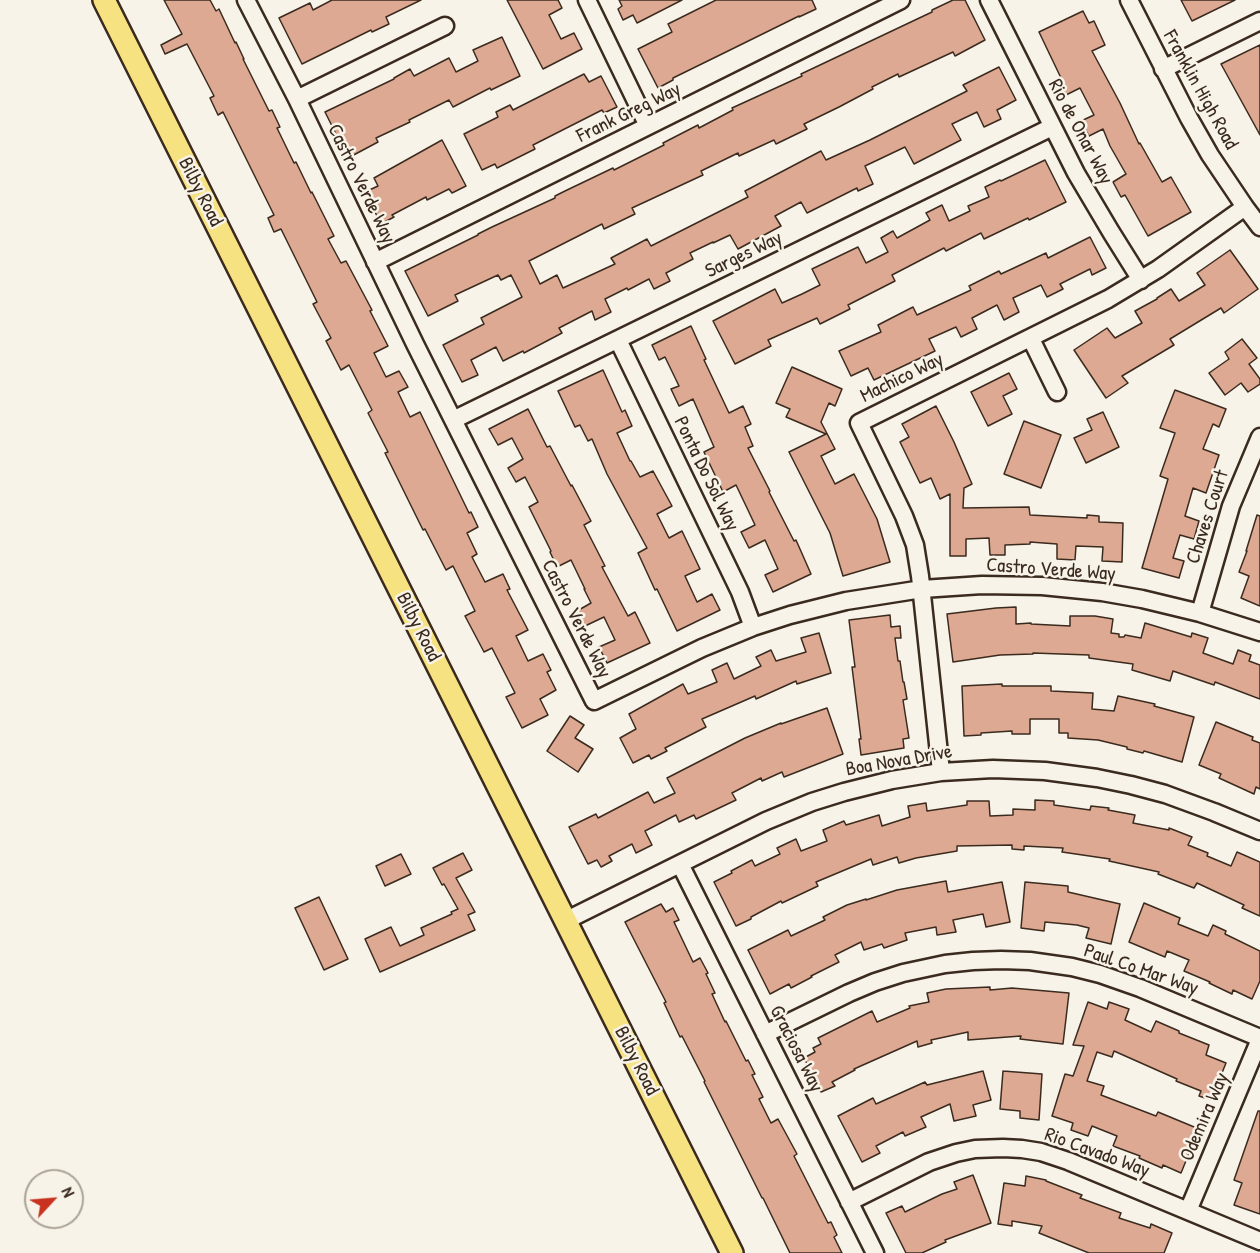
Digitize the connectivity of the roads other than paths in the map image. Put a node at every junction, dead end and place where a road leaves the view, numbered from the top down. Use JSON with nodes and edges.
{"nodes":[{"id":1,"x":104,"y":0,"type":"edge"},
{"id":2,"x":246,"y":0,"type":"edge"},
{"id":3,"x":587,"y":0,"type":"edge"},
{"id":4,"x":901,"y":0,"type":"edge"},
{"id":5,"x":989,"y":0,"type":"edge"},
{"id":6,"x":1129,"y":0,"type":"edge"},
{"id":7,"x":1260,"y":21,"type":"edge"},
{"id":8,"x":445,"y":27,"type":"dead end"},
{"id":9,"x":1163,"y":69,"type":"junction"},
{"id":10,"x":297,"y":99,"type":"junction"},
{"id":11,"x":648,"y":126,"type":"junction"},
{"id":12,"x":1053,"y":127,"type":"junction"},
{"id":13,"x":1245,"y":207,"type":"junction"},
{"id":14,"x":1260,"y":227,"type":"edge"},
{"id":15,"x":375,"y":262,"type":"junction"},
{"id":16,"x":1141,"y":280,"type":"junction"},
{"id":17,"x":1030,"y":339,"type":"junction"},
{"id":18,"x":618,"y":340,"type":"junction"},
{"id":19,"x":1057,"y":392,"type":"dead end"},
{"id":20,"x":453,"y":420,"type":"junction"},
{"id":21,"x":1260,"y":437,"type":"edge"},
{"id":22,"x":922,"y":589,"type":"junction"},
{"id":23,"x":1200,"y":613,"type":"junction"},
{"id":24,"x":753,"y":627,"type":"junction"},
{"id":25,"x":1260,"y":632,"type":"edge"},
{"id":26,"x":941,"y":772,"type":"junction"},
{"id":27,"x":1260,"y":831,"type":"edge"},
{"id":28,"x":680,"y":864,"type":"junction"},
{"id":29,"x":566,"y":921,"type":"junction"},
{"id":30,"x":765,"y":1034,"type":"junction"},
{"id":31,"x":1260,"y":1039,"type":"edge"},
{"id":32,"x":849,"y":1202,"type":"junction"},
{"id":33,"x":1188,"y":1211,"type":"junction"},
{"id":34,"x":1260,"y":1241,"type":"edge"},
{"id":35,"x":732,"y":1253,"type":"edge"},
{"id":36,"x":875,"y":1253,"type":"edge"}],
"edges":[{"from":1,"to":29,"type":"main road","name":"Bilby Road"},
{"from":2,"to":10,"type":"street","name":"Castro Verde Way"},
{"from":3,"to":11,"type":"street"},
{"from":4,"to":11,"type":"street","name":"Frank Greg Way"},
{"from":5,"to":12,"type":"street","name":"Rio de Onar Way"},
{"from":6,"to":9,"type":"street","name":"Franklin High Road"},
{"from":7,"to":9,"type":"street"},
{"from":8,"to":10,"type":"street"},
{"from":9,"to":13,"type":"street","name":"Franklin High Road"},
{"from":10,"to":15,"type":"street","name":"Castro Verde Way"},
{"from":11,"to":15,"type":"street","name":"Frank Greg Way"},
{"from":12,"to":16,"type":"street","name":"Rio de Onar Way"},
{"from":12,"to":18,"type":"street","name":"Sarges Way"},
{"from":13,"to":14,"type":"street","name":"Franklin High Road"},
{"from":13,"to":16,"type":"street","name":"Machico Way"},
{"from":15,"to":20,"type":"street","name":"Castro Verde Way"},
{"from":16,"to":17,"type":"street","name":"Machico Way"},
{"from":17,"to":19,"type":"street"},
{"from":17,"to":22,"type":"street","name":"Machico Way"},
{"from":18,"to":20,"type":"street","name":"Sarges Way"},
{"from":18,"to":24,"type":"street","name":"Ponta Do Sol Way"},
{"from":20,"to":24,"type":"street","name":"Castro Verde Way"},
{"from":21,"to":23,"type":"street","name":"Chaves Court"},
{"from":22,"to":23,"type":"street","name":"Castro Verde Way"},
{"from":22,"to":24,"type":"street","name":"Castro Verde Way"},
{"from":22,"to":26,"type":"street","name":"Machico Way"},
{"from":23,"to":25,"type":"street","name":"Castro Verde Way"},
{"from":26,"to":27,"type":"street","name":"Boa Nova Drive"},
{"from":26,"to":28,"type":"street","name":"Boa Nova Drive"},
{"from":28,"to":29,"type":"street","name":"Boa Nova Drive"},
{"from":28,"to":30,"type":"street","name":"Graciosa Way"},
{"from":29,"to":35,"type":"main road","name":"Bilby Road"},
{"from":30,"to":31,"type":"street","name":"Paul Co Mar Way"},
{"from":30,"to":32,"type":"street","name":"Graciosa Way"},
{"from":31,"to":33,"type":"street","name":"Odemira Way"},
{"from":32,"to":33,"type":"street","name":"Rio Cavado Way"},
{"from":32,"to":36,"type":"street","name":"Graciosa Way"},
{"from":33,"to":34,"type":"street","name":"Rio Cavado Way"}]}
